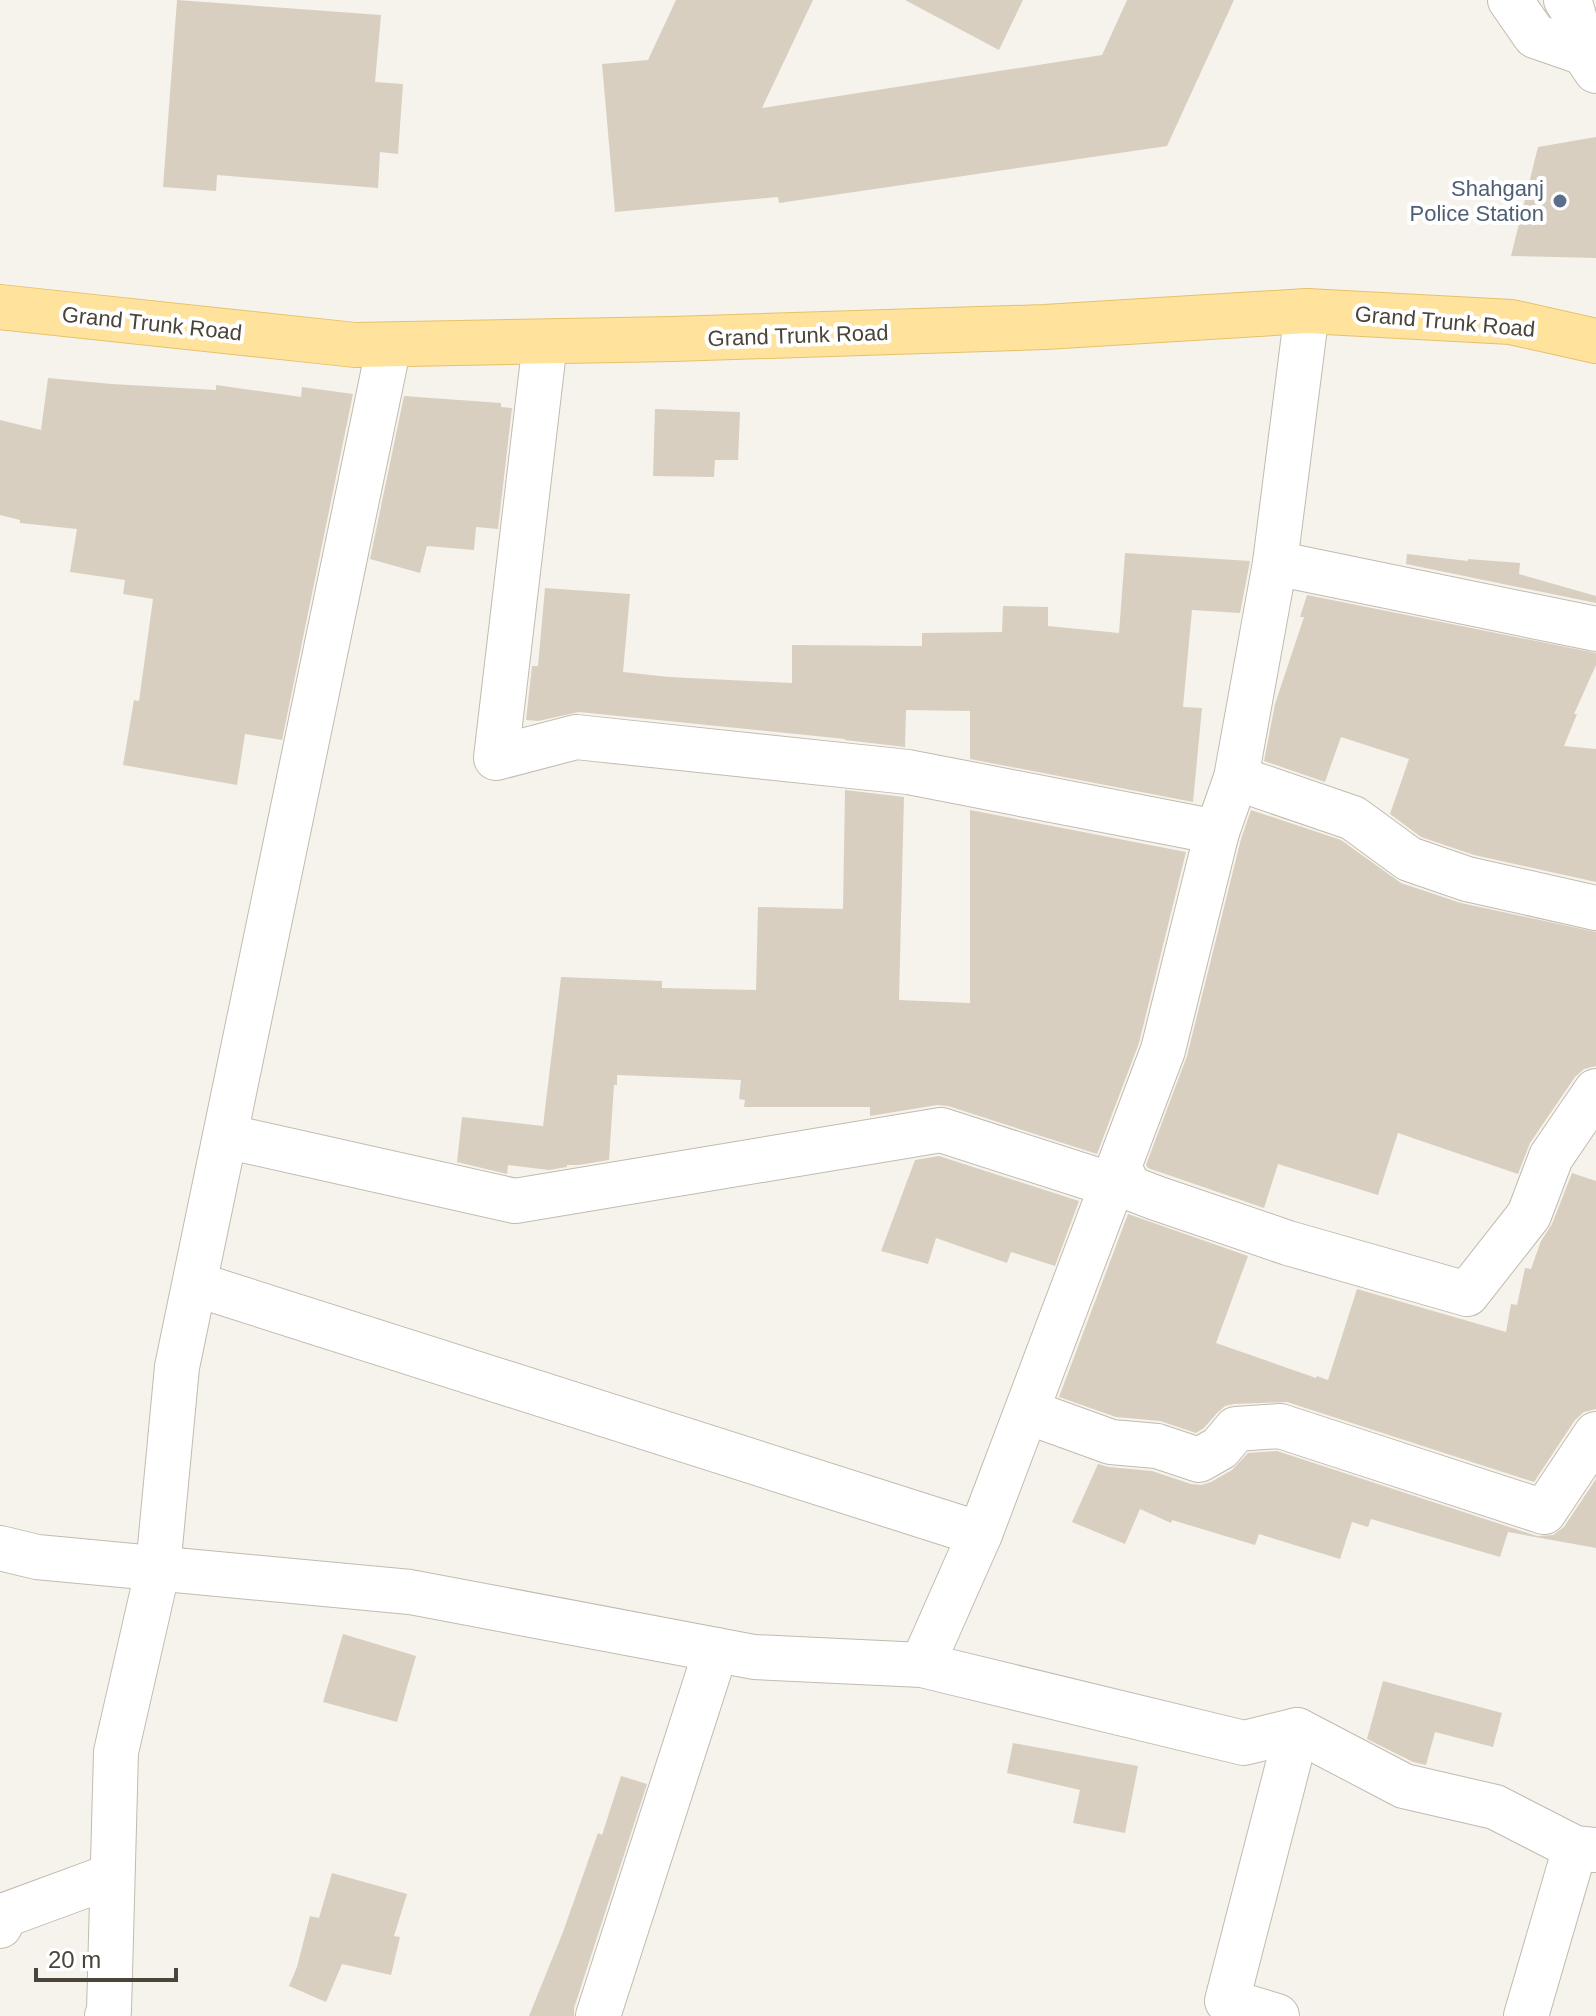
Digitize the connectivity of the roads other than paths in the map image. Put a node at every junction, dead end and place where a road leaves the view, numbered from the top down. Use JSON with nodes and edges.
{"nodes":[{"id":1,"x":1510,"y":0,"type":"edge"},
{"id":2,"x":1566,"y":0,"type":"edge"},
{"id":3,"x":1590,"y":62,"type":"edge"},
{"id":4,"x":0,"y":307,"type":"edge"},
{"id":5,"x":1307,"y":311,"type":"junction"},
{"id":6,"x":1596,"y":341,"type":"edge"},
{"id":7,"x":545,"y":342,"type":"junction"},
{"id":8,"x":389,"y":345,"type":"junction"},
{"id":9,"x":1275,"y":563,"type":"junction"},
{"id":10,"x":1596,"y":629,"type":"edge"},
{"id":11,"x":1236,"y":778,"type":"junction"},
{"id":12,"x":1217,"y":832,"type":"junction"},
{"id":13,"x":1596,"y":908,"type":"edge"},
{"id":14,"x":1596,"y":1091,"type":"edge"},
{"id":15,"x":225,"y":1136,"type":"junction"},
{"id":16,"x":1116,"y":1176,"type":"junction"},
{"id":17,"x":195,"y":1284,"type":"junction"},
{"id":18,"x":1028,"y":1412,"type":"junction"},
{"id":19,"x":1596,"y":1434,"type":"edge"},
{"id":20,"x":980,"y":1534,"type":"junction"},
{"id":21,"x":0,"y":1548,"type":"edge"},
{"id":22,"x":158,"y":1568,"type":"junction"},
{"id":23,"x":716,"y":1650,"type":"junction"},
{"id":24,"x":922,"y":1665,"type":"junction"},
{"id":25,"x":1297,"y":1730,"type":"junction"},
{"id":26,"x":1586,"y":1849,"type":"edge"},
{"id":27,"x":111,"y":1876,"type":"junction"},
{"id":28,"x":0,"y":1926,"type":"edge"},
{"id":29,"x":107,"y":2016,"type":"edge"},
{"id":30,"x":598,"y":2016,"type":"edge"},
{"id":31,"x":1277,"y":2016,"type":"edge"},
{"id":32,"x":1526,"y":2016,"type":"edge"}],
"edges":[{"from":1,"to":3,"type":"street"},
{"from":2,"to":3,"type":"street"},
{"from":4,"to":8,"type":"main road","name":"Grand Trunk Road"},
{"from":5,"to":6,"type":"main road","name":"Grand Trunk Road"},
{"from":5,"to":7,"type":"main road","name":"Grand Trunk Road"},
{"from":5,"to":9,"type":"street"},
{"from":7,"to":8,"type":"main road","name":"Grand Trunk Road"},
{"from":7,"to":12,"type":"street"},
{"from":8,"to":15,"type":"street"},
{"from":9,"to":10,"type":"street"},
{"from":9,"to":11,"type":"street"},
{"from":11,"to":12,"type":"street"},
{"from":11,"to":13,"type":"street"},
{"from":12,"to":16,"type":"street"},
{"from":14,"to":16,"type":"street"},
{"from":15,"to":16,"type":"street"},
{"from":15,"to":17,"type":"street"},
{"from":16,"to":18,"type":"street"},
{"from":17,"to":20,"type":"street"},
{"from":17,"to":22,"type":"street"},
{"from":18,"to":19,"type":"street"},
{"from":18,"to":20,"type":"street"},
{"from":20,"to":24,"type":"street"},
{"from":21,"to":22,"type":"street"},
{"from":22,"to":23,"type":"street"},
{"from":22,"to":27,"type":"street"},
{"from":23,"to":24,"type":"street"},
{"from":23,"to":30,"type":"street"},
{"from":24,"to":25,"type":"street"},
{"from":25,"to":26,"type":"street"},
{"from":25,"to":31,"type":"street"},
{"from":26,"to":32,"type":"street"},
{"from":27,"to":28,"type":"street"},
{"from":27,"to":29,"type":"street"}]}
